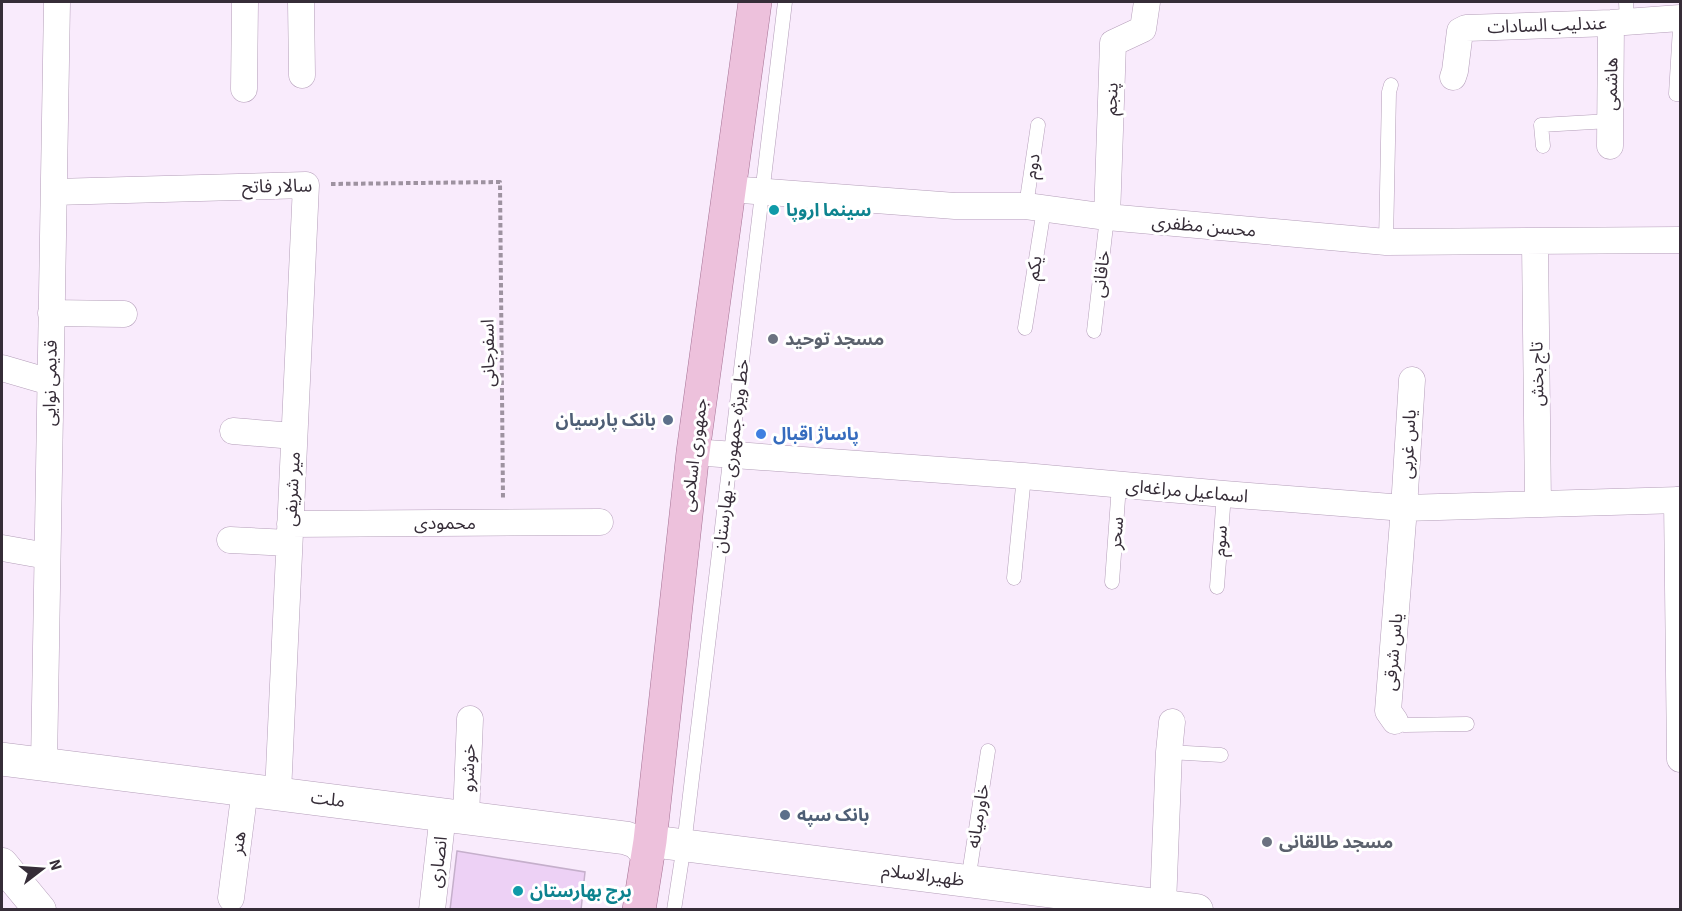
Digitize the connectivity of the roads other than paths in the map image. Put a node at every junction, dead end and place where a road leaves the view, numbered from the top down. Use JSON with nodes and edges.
{"nodes":[{"id":1,"x":57,"y":2,"type":"edge"},
{"id":2,"x":245,"y":2,"type":"edge"},
{"id":3,"x":302,"y":2,"type":"edge"},
{"id":4,"x":755,"y":2,"type":"edge"},
{"id":5,"x":785,"y":2,"type":"edge"},
{"id":6,"x":1147,"y":2,"type":"edge"},
{"id":7,"x":1621,"y":16,"type":"edge"},
{"id":8,"x":1680,"y":18,"type":"edge"},
{"id":9,"x":1680,"y":28,"type":"edge"},
{"id":10,"x":302,"y":75,"type":"dead end"},
{"id":11,"x":1453,"y":76,"type":"dead end"},
{"id":12,"x":1391,"y":85,"type":"dead end"},
{"id":13,"x":244,"y":89,"type":"dead end"},
{"id":14,"x":1680,"y":94,"type":"edge"},
{"id":15,"x":1038,"y":125,"type":"dead end"},
{"id":16,"x":1610,"y":133,"type":"joint"},
{"id":17,"x":1543,"y":146,"type":"dead end"},
{"id":18,"x":306,"y":185,"type":"joint"},
{"id":19,"x":729,"y":189,"type":"junction"},
{"id":20,"x":54,"y":192,"type":"junction"},
{"id":21,"x":761,"y":192,"type":"junction"},
{"id":22,"x":1035,"y":207,"type":"junction"},
{"id":23,"x":1107,"y":217,"type":"junction"},
{"id":24,"x":1680,"y":240,"type":"edge"},
{"id":25,"x":1386,"y":242,"type":"junction"},
{"id":26,"x":1535,"y":243,"type":"junction"},
{"id":27,"x":51,"y":314,"type":"junction"},
{"id":28,"x":124,"y":314,"type":"dead end"},
{"id":29,"x":1025,"y":328,"type":"dead end"},
{"id":30,"x":1094,"y":331,"type":"dead end"},
{"id":31,"x":2,"y":368,"type":"edge"},
{"id":32,"x":1412,"y":380,"type":"dead end"},
{"id":33,"x":50,"y":382,"type":"junction"},
{"id":34,"x":233,"y":430,"type":"dead end"},
{"id":35,"x":294,"y":436,"type":"junction"},
{"id":36,"x":693,"y":452,"type":"junction"},
{"id":37,"x":731,"y":456,"type":"junction"},
{"id":38,"x":1024,"y":476,"type":"junction"},
{"id":39,"x":1119,"y":485,"type":"junction"},
{"id":40,"x":1224,"y":494,"type":"junction"},
{"id":41,"x":1679,"y":500,"type":"edge"},
{"id":42,"x":1538,"y":504,"type":"junction"},
{"id":43,"x":1404,"y":508,"type":"junction"},
{"id":44,"x":600,"y":522,"type":"dead end"},
{"id":45,"x":290,"y":534,"type":"junction"},
{"id":46,"x":230,"y":540,"type":"dead end"},
{"id":47,"x":2,"y":548,"type":"edge"},
{"id":48,"x":47,"y":556,"type":"junction"},
{"id":49,"x":1014,"y":578,"type":"dead end"},
{"id":50,"x":1112,"y":582,"type":"dead end"},
{"id":51,"x":1217,"y":587,"type":"dead end"},
{"id":52,"x":1680,"y":644,"type":"edge"},
{"id":53,"x":470,"y":719,"type":"dead end"},
{"id":54,"x":1395,"y":721,"type":"joint"},
{"id":55,"x":1172,"y":722,"type":"dead end"},
{"id":56,"x":1467,"y":724,"type":"dead end"},
{"id":57,"x":988,"y":751,"type":"dead end"},
{"id":58,"x":1169,"y":752,"type":"junction"},
{"id":59,"x":1221,"y":754,"type":"dead end"},
{"id":60,"x":2,"y":759,"type":"edge"},
{"id":61,"x":1680,"y":759,"type":"edge"},
{"id":62,"x":44,"y":765,"type":"junction"},
{"id":63,"x":245,"y":789,"type":"junction"},
{"id":64,"x":278,"y":793,"type":"junction"},
{"id":65,"x":455,"y":815,"type":"junction"},
{"id":66,"x":684,"y":845,"type":"junction"},
{"id":67,"x":649,"y":847,"type":"junction"},
{"id":68,"x":2,"y":864,"type":"edge"},
{"id":69,"x":968,"y":881,"type":"junction"},
{"id":70,"x":231,"y":898,"type":"dead end"},
{"id":71,"x":1056,"y":901,"type":"edge"},
{"id":72,"x":1163,"y":905,"type":"junction"},
{"id":73,"x":40,"y":909,"type":"edge"},
{"id":74,"x":432,"y":909,"type":"edge"},
{"id":75,"x":639,"y":909,"type":"edge"},
{"id":76,"x":674,"y":909,"type":"edge"},
{"id":77,"x":1197,"y":909,"type":"edge"}],
"edges":[{"from":1,"to":20,"type":"street","name":"قدیمی نوایی"},
{"from":2,"to":13,"type":"street"},
{"from":3,"to":10,"type":"street"},
{"from":4,"to":19,"type":"main road","name":"جمهوری اسلامی"},
{"from":5,"to":21,"type":"lane","name":"خط ویژه جمهوری - بهارستان"},
{"from":6,"to":23,"type":"street","name":"پنجم"},
{"from":7,"to":8,"type":"street","name":"عندلیب السادات"},
{"from":7,"to":11,"type":"street","name":"عندلیب السادات"},
{"from":7,"to":16,"type":"street","name":"هاشمی"},
{"from":9,"to":14,"type":"lane"},
{"from":12,"to":25,"type":"lane"},
{"from":15,"to":22,"type":"lane","name":"دوم"},
{"from":16,"to":17,"type":"lane"},
{"from":18,"to":20,"type":"street","name":"سالار فاتح"},
{"from":18,"to":35,"type":"street","name":"میر شریفی"},
{"from":19,"to":21,"type":"street","name":"محسن مظفری"},
{"from":19,"to":36,"type":"main road","name":"جمهوری اسلامی"},
{"from":20,"to":27,"type":"street","name":"قدیمی نوایی"},
{"from":21,"to":22,"type":"street","name":"محسن مظفری"},
{"from":21,"to":37,"type":"lane","name":"خط ویژه جمهوری - بهارستان"},
{"from":22,"to":23,"type":"street","name":"محسن مظفری"},
{"from":22,"to":29,"type":"lane","name":"یکم"},
{"from":23,"to":25,"type":"street","name":"محسن مظفری"},
{"from":23,"to":30,"type":"lane","name":"خاقانی"},
{"from":24,"to":26,"type":"street","name":"محسن مظفری"},
{"from":25,"to":26,"type":"street","name":"محسن مظفری"},
{"from":26,"to":42,"type":"street","name":"تاج بخش"},
{"from":27,"to":28,"type":"street"},
{"from":27,"to":33,"type":"street","name":"قدیمی نوایی"},
{"from":31,"to":33,"type":"street"},
{"from":32,"to":43,"type":"street","name":"یاس غربی"},
{"from":33,"to":48,"type":"street","name":"قدیمی نوایی"},
{"from":34,"to":35,"type":"street"},
{"from":35,"to":45,"type":"street","name":"میر شریفی"},
{"from":36,"to":37,"type":"street","name":"اسماعیل مراغه‌ای"},
{"from":36,"to":67,"type":"main road","name":"جمهوری اسلامی"},
{"from":37,"to":38,"type":"street","name":"اسماعیل مراغه‌ای"},
{"from":37,"to":66,"type":"lane","name":"خط ویژه جمهوری - بهارستان"},
{"from":38,"to":39,"type":"street","name":"اسماعیل مراغه‌ای"},
{"from":38,"to":49,"type":"lane"},
{"from":39,"to":40,"type":"street","name":"اسماعیل مراغه‌ای"},
{"from":39,"to":50,"type":"lane","name":"سحر"},
{"from":40,"to":43,"type":"street","name":"اسماعیل مراغه‌ای"},
{"from":40,"to":51,"type":"lane","name":"سوم"},
{"from":41,"to":42,"type":"street","name":"اسماعیل مراغه‌ای"},
{"from":41,"to":52,"type":"street"},
{"from":42,"to":43,"type":"street","name":"اسماعیل مراغه‌ای"},
{"from":43,"to":54,"type":"street","name":"یاس شرقی"},
{"from":44,"to":45,"type":"street","name":"محمودی"},
{"from":45,"to":46,"type":"street","name":"محمودی"},
{"from":45,"to":64,"type":"street","name":"میر شریفی"},
{"from":47,"to":48,"type":"street"},
{"from":48,"to":62,"type":"street","name":"قدیمی نوایی"},
{"from":52,"to":61,"type":"street"},
{"from":53,"to":65,"type":"street","name":"خوشرو"},
{"from":54,"to":56,"type":"lane","name":"یاس شرقی"},
{"from":55,"to":58,"type":"street"},
{"from":57,"to":69,"type":"lane","name":"خاورمیانه"},
{"from":58,"to":59,"type":"lane"},
{"from":58,"to":72,"type":"street"},
{"from":60,"to":62,"type":"main road","name":"ملت"},
{"from":62,"to":63,"type":"main road","name":"ملت"},
{"from":63,"to":64,"type":"main road","name":"ملت"},
{"from":63,"to":70,"type":"street","name":"هنر"},
{"from":64,"to":65,"type":"main road","name":"ملت"},
{"from":65,"to":67,"type":"main road","name":"ملت"},
{"from":65,"to":74,"type":"street","name":"انصاری"},
{"from":66,"to":67,"type":"street","name":"ظهیرالاسلام"},
{"from":66,"to":69,"type":"street","name":"ظهیرالاسلام"},
{"from":66,"to":76,"type":"lane","name":"خط ویژه جمهوری - بهارستان"},
{"from":67,"to":75,"type":"main road","name":"جمهوری اسلامی"},
{"from":68,"to":73,"type":"street"},
{"from":69,"to":71,"type":"street","name":"ظهیرالاسلام"},
{"from":71,"to":72,"type":"street","name":"ظهیرالاسلام"},
{"from":72,"to":77,"type":"street","name":"ظهیرالاسلام"}]}
